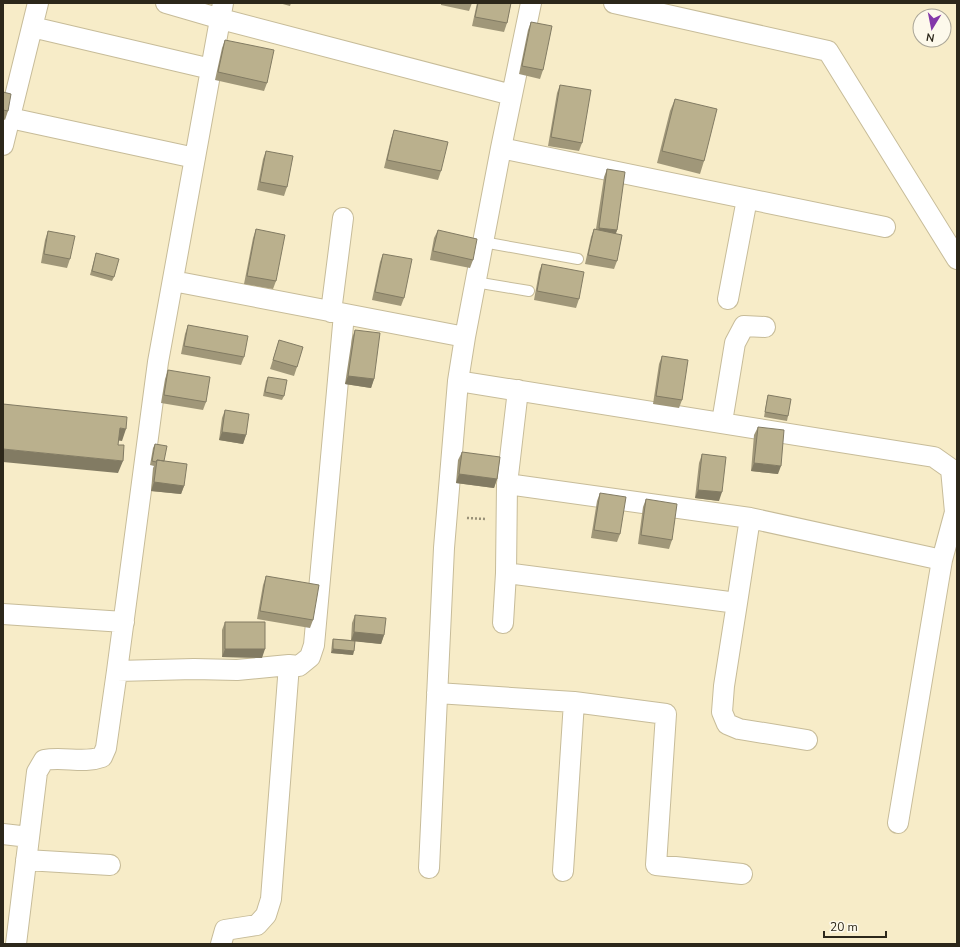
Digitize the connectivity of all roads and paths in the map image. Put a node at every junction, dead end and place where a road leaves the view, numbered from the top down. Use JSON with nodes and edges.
{"nodes":[{"id":1,"x":38,"y":3,"type":"edge"},
{"id":2,"x":166,"y":3,"type":"edge"},
{"id":3,"x":531,"y":3,"type":"edge"},
{"id":4,"x":614,"y":3,"type":"edge"},
{"id":5,"x":222,"y":11,"type":"edge"},
{"id":6,"x":32,"y":27,"type":"junction"},
{"id":7,"x":211,"y":69,"type":"junction"},
{"id":8,"x":512,"y":95,"type":"junction"},
{"id":9,"x":10,"y":118,"type":"junction"},
{"id":10,"x":3,"y":145,"type":"edge"},
{"id":11,"x":501,"y":148,"type":"junction"},
{"id":12,"x":195,"y":158,"type":"junction"},
{"id":13,"x":747,"y":199,"type":"junction"},
{"id":14,"x":342,"y":218,"type":"dead end"},
{"id":15,"x":885,"y":227,"type":"dead end"},
{"id":16,"x":483,"y":242,"type":"junction"},
{"id":17,"x":578,"y":259,"type":"dead end"},
{"id":18,"x":957,"y":259,"type":"edge"},
{"id":19,"x":173,"y":281,"type":"junction"},
{"id":20,"x":475,"y":282,"type":"junction"},
{"id":21,"x":529,"y":291,"type":"dead end"},
{"id":22,"x":728,"y":299,"type":"dead end"},
{"id":23,"x":338,"y":313,"type":"junction"},
{"id":24,"x":765,"y":327,"type":"dead end"},
{"id":25,"x":465,"y":337,"type":"junction"},
{"id":26,"x":458,"y":381,"type":"junction"},
{"id":27,"x":518,"y":390,"type":"junction"},
{"id":28,"x":722,"y":422,"type":"junction"},
{"id":29,"x":507,"y":484,"type":"junction"},
{"id":30,"x":956,"y":512,"type":"edge"},
{"id":31,"x":446,"y":517,"type":"junction"},
{"id":32,"x":750,"y":518,"type":"junction"},
{"id":33,"x":506,"y":521,"type":"junction"},
{"id":34,"x":942,"y":560,"type":"junction"},
{"id":35,"x":506,"y":573,"type":"junction"},
{"id":36,"x":737,"y":603,"type":"junction"},
{"id":37,"x":3,"y":614,"type":"edge"},
{"id":38,"x":124,"y":622,"type":"junction"},
{"id":39,"x":503,"y":623,"type":"dead end"},
{"id":40,"x":289,"y":665,"type":"junction"},
{"id":41,"x":117,"y":671,"type":"junction"},
{"id":42,"x":437,"y":693,"type":"junction"},
{"id":43,"x":574,"y":702,"type":"junction"},
{"id":44,"x":807,"y":740,"type":"dead end"},
{"id":45,"x":898,"y":823,"type":"dead end"},
{"id":46,"x":3,"y":834,"type":"edge"},
{"id":47,"x":29,"y":837,"type":"junction"},
{"id":48,"x":26,"y":860,"type":"junction"},
{"id":49,"x":110,"y":865,"type":"dead end"},
{"id":50,"x":428,"y":868,"type":"dead end"},
{"id":51,"x":563,"y":871,"type":"dead end"},
{"id":52,"x":742,"y":874,"type":"dead end"},
{"id":53,"x":16,"y":944,"type":"edge"},
{"id":54,"x":221,"y":944,"type":"edge"}],
"edges":[{"from":1,"to":6,"type":"street"},
{"from":2,"to":5,"type":"street"},
{"from":3,"to":8,"type":"street"},
{"from":4,"to":18,"type":"street"},
{"from":5,"to":7,"type":"street"},
{"from":5,"to":8,"type":"street"},
{"from":6,"to":7,"type":"street"},
{"from":6,"to":9,"type":"street"},
{"from":7,"to":12,"type":"street"},
{"from":8,"to":11,"type":"street"},
{"from":9,"to":10,"type":"street"},
{"from":9,"to":12,"type":"street"},
{"from":11,"to":13,"type":"street"},
{"from":11,"to":16,"type":"street"},
{"from":12,"to":19,"type":"street"},
{"from":13,"to":15,"type":"street"},
{"from":13,"to":22,"type":"street"},
{"from":14,"to":23,"type":"street"},
{"from":16,"to":17,"type":"lane"},
{"from":16,"to":20,"type":"street"},
{"from":19,"to":23,"type":"street"},
{"from":19,"to":38,"type":"street"},
{"from":20,"to":21,"type":"lane"},
{"from":20,"to":25,"type":"street"},
{"from":23,"to":25,"type":"street"},
{"from":23,"to":40,"type":"street"},
{"from":24,"to":28,"type":"street"},
{"from":25,"to":26,"type":"street"},
{"from":26,"to":27,"type":"street"},
{"from":26,"to":31,"type":"street"},
{"from":27,"to":28,"type":"street"},
{"from":27,"to":29,"type":"street"},
{"from":28,"to":30,"type":"street"},
{"from":29,"to":32,"type":"street"},
{"from":29,"to":33,"type":"street"},
{"from":30,"to":34,"type":"street"},
{"from":31,"to":33,"type":"path"},
{"from":31,"to":42,"type":"street"},
{"from":32,"to":34,"type":"street"},
{"from":32,"to":36,"type":"street"},
{"from":33,"to":35,"type":"street"},
{"from":34,"to":45,"type":"street"},
{"from":35,"to":36,"type":"street"},
{"from":35,"to":39,"type":"street"},
{"from":36,"to":44,"type":"street"},
{"from":37,"to":38,"type":"street"},
{"from":38,"to":41,"type":"street"},
{"from":40,"to":41,"type":"street"},
{"from":40,"to":54,"type":"street"},
{"from":41,"to":47,"type":"street"},
{"from":42,"to":43,"type":"street"},
{"from":42,"to":50,"type":"street"},
{"from":43,"to":51,"type":"street"},
{"from":43,"to":52,"type":"street"},
{"from":46,"to":47,"type":"street"},
{"from":47,"to":48,"type":"street"},
{"from":48,"to":49,"type":"street"},
{"from":48,"to":53,"type":"street"}]}
